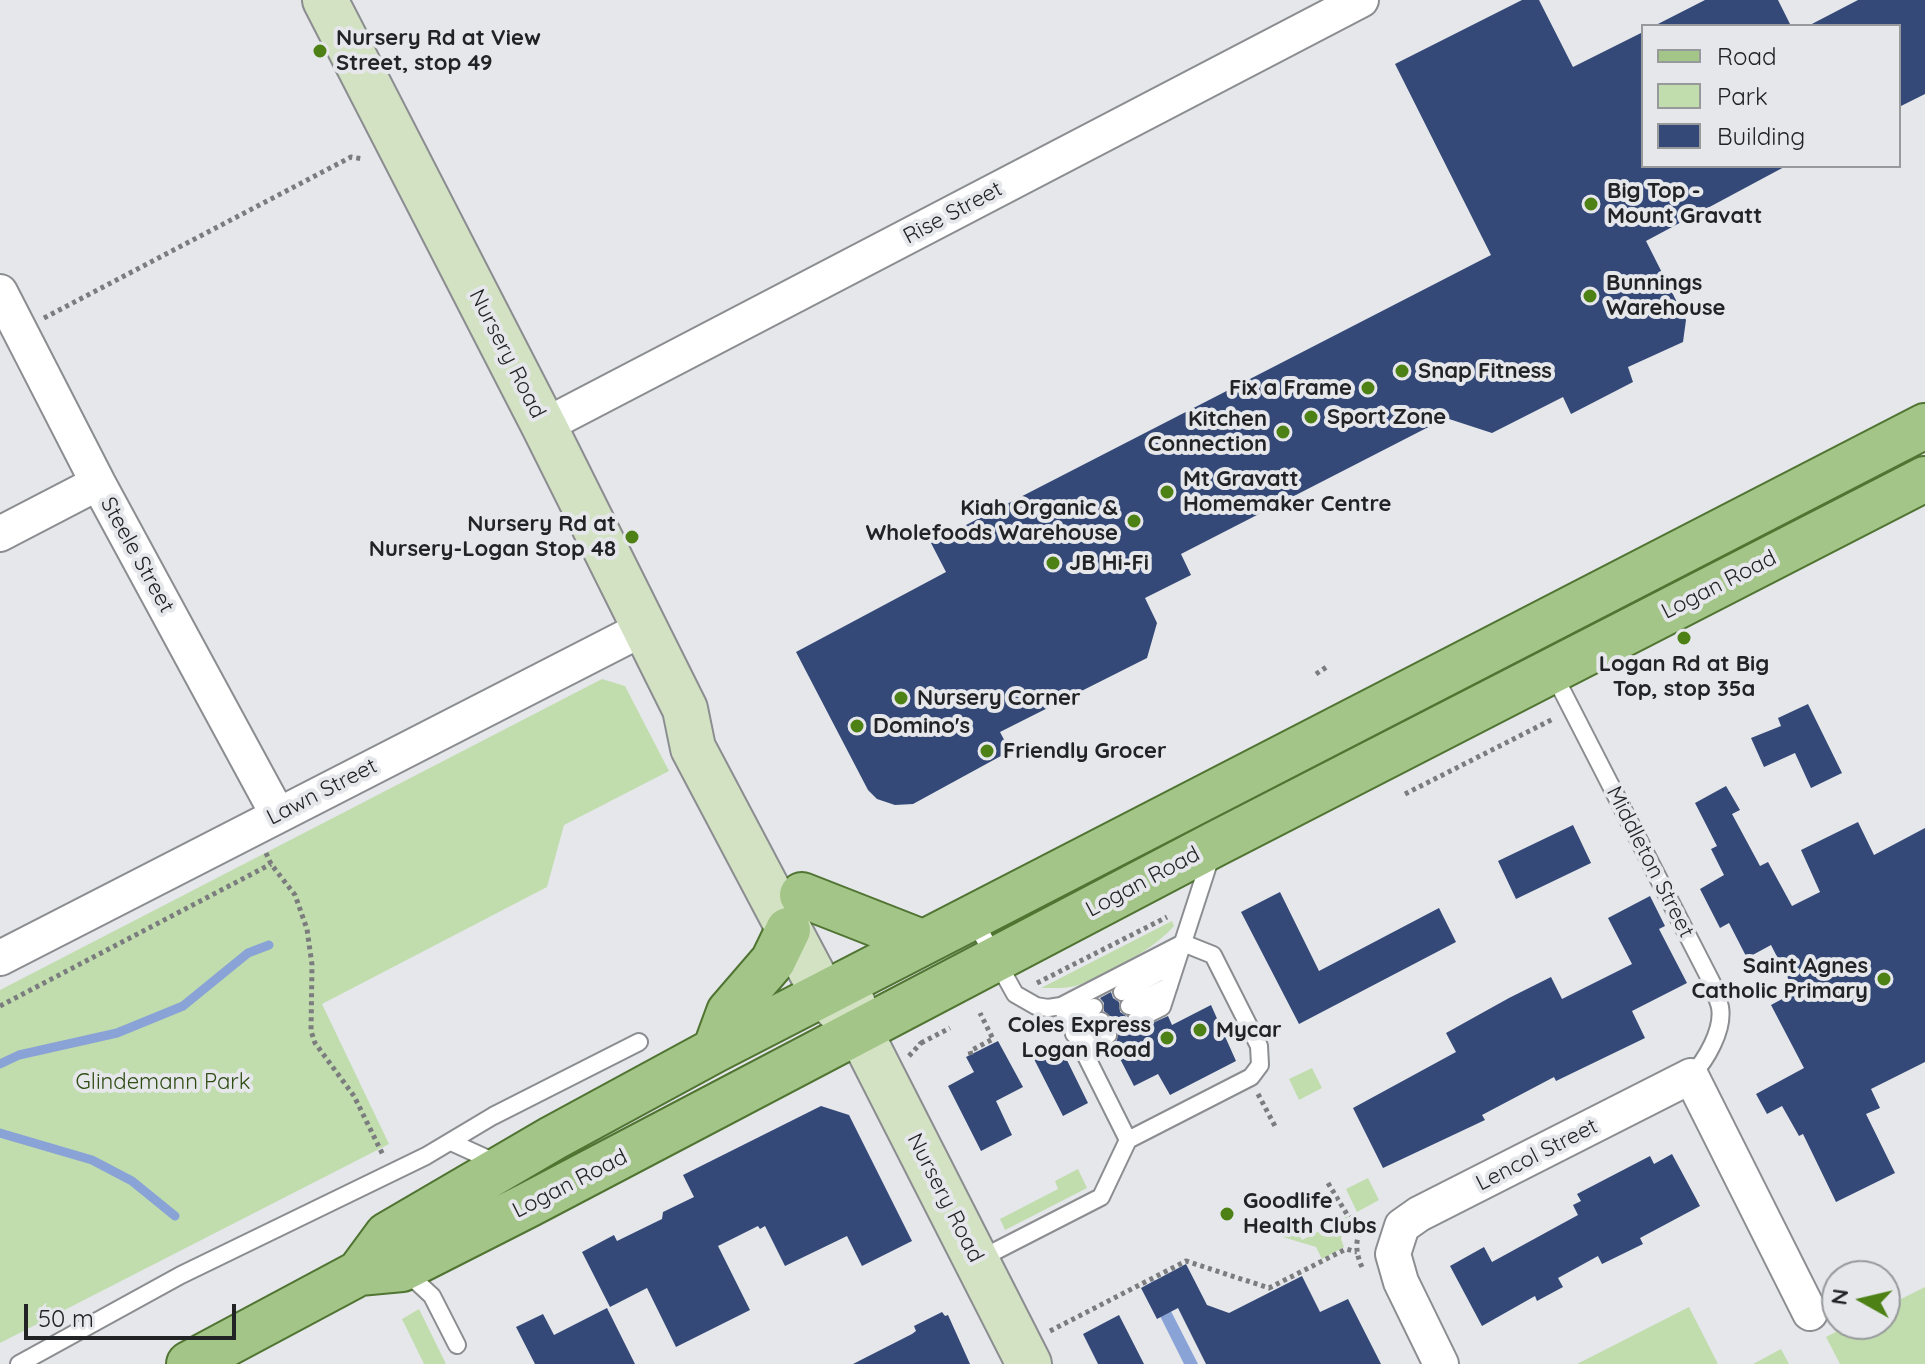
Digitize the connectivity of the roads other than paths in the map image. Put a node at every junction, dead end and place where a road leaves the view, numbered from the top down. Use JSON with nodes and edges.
{"nodes":[{"id":1,"x":325,"y":0,"type":"edge"},
{"id":2,"x":1361,"y":0,"type":"edge"},
{"id":3,"x":0,"y":292,"type":"edge"},
{"id":4,"x":544,"y":426,"type":"junction"},
{"id":5,"x":1925,"y":426,"type":"edge"},
{"id":6,"x":1925,"y":479,"type":"edge"},
{"id":7,"x":98,"y":483,"type":"junction"},
{"id":8,"x":0,"y":534,"type":"edge"},
{"id":9,"x":644,"y":628,"type":"junction"},
{"id":10,"x":1552,"y":671,"type":"junction"},
{"id":11,"x":267,"y":821,"type":"junction"},
{"id":12,"x":1215,"y":844,"type":"junction"},
{"id":13,"x":795,"y":913,"type":"junction"},
{"id":14,"x":972,"y":917,"type":"junction"},
{"id":15,"x":922,"y":942,"type":"junction"},
{"id":16,"x":1183,"y":943,"type":"junction"},
{"id":17,"x":0,"y":958,"type":"edge"},
{"id":18,"x":996,"y":960,"type":"junction"},
{"id":19,"x":1176,"y":964,"type":"junction"},
{"id":20,"x":835,"y":987,"type":"junction"},
{"id":21,"x":1071,"y":1027,"type":"junction"},
{"id":22,"x":860,"y":1032,"type":"junction"},
{"id":23,"x":639,"y":1042,"type":"dead end"},
{"id":24,"x":715,"y":1050,"type":"junction"},
{"id":25,"x":1691,"y":1076,"type":"junction"},
{"id":26,"x":1128,"y":1140,"type":"junction"},
{"id":27,"x":451,"y":1142,"type":"junction"},
{"id":28,"x":504,"y":1167,"type":"junction"},
{"id":29,"x":977,"y":1260,"type":"junction"},
{"id":30,"x":402,"y":1269,"type":"junction"},
{"id":31,"x":359,"y":1273,"type":"junction"},
{"id":32,"x":1810,"y":1313,"type":"dead end"},
{"id":33,"x":457,"y":1345,"type":"dead end"},
{"id":34,"x":1039,"y":1348,"type":"edge"},
{"id":35,"x":19,"y":1364,"type":"edge"},
{"id":36,"x":189,"y":1364,"type":"edge"},
{"id":37,"x":1441,"y":1364,"type":"edge"}],
"edges":[{"from":1,"to":4,"type":"main road","name":"Nursery Road"},
{"from":2,"to":4,"type":"street","name":"Rise Street"},
{"from":3,"to":7,"type":"street","name":"Steele Street"},
{"from":4,"to":9,"type":"main road","name":"Nursery Road"},
{"from":5,"to":14,"type":"main road","name":"Logan Road"},
{"from":6,"to":10,"type":"main road","name":"Logan Road"},
{"from":7,"to":8,"type":"street"},
{"from":7,"to":11,"type":"street","name":"Steele Street"},
{"from":9,"to":11,"type":"street","name":"Lawn Street"},
{"from":9,"to":13,"type":"main road","name":"Nursery Road"},
{"from":10,"to":12,"type":"main road","name":"Logan Road"},
{"from":10,"to":25,"type":"lane","name":"Middleton Street"},
{"from":11,"to":17,"type":"street","name":"Lawn Street"},
{"from":12,"to":16,"type":"lane"},
{"from":12,"to":18,"type":"main road","name":"Logan Road"},
{"from":13,"to":15,"type":"main road"},
{"from":13,"to":20,"type":"main road","name":"Nursery Road"},
{"from":13,"to":24,"type":"main road"},
{"from":14,"to":15,"type":"main road","name":"Logan Road"},
{"from":14,"to":18,"type":"lane"},
{"from":15,"to":20,"type":"main road","name":"Logan Road"},
{"from":16,"to":19,"type":"lane"},
{"from":16,"to":21,"type":"lane"},
{"from":16,"to":26,"type":"lane"},
{"from":18,"to":21,"type":"lane"},
{"from":18,"to":22,"type":"main road","name":"Logan Road"},
{"from":19,"to":19,"type":"lane"},
{"from":20,"to":22,"type":"main road","name":"Nursery Road"},
{"from":20,"to":24,"type":"main road","name":"Logan Road"},
{"from":21,"to":21,"type":"lane"},
{"from":21,"to":26,"type":"lane"},
{"from":22,"to":29,"type":"main road","name":"Nursery Road"},
{"from":22,"to":30,"type":"main road","name":"Logan Road"},
{"from":23,"to":27,"type":"lane"},
{"from":24,"to":28,"type":"main road","name":"Logan Road"},
{"from":25,"to":32,"type":"street"},
{"from":25,"to":37,"type":"street","name":"Lencol Street"},
{"from":26,"to":29,"type":"lane"},
{"from":27,"to":28,"type":"lane","name":"Logan Road"},
{"from":27,"to":35,"type":"lane"},
{"from":28,"to":31,"type":"main road","name":"Logan Road"},
{"from":29,"to":34,"type":"main road","name":"Nursery Road"},
{"from":30,"to":31,"type":"main road","name":"Logan Road"},
{"from":30,"to":33,"type":"lane"},
{"from":31,"to":36,"type":"main road","name":"Logan Road"}]}
